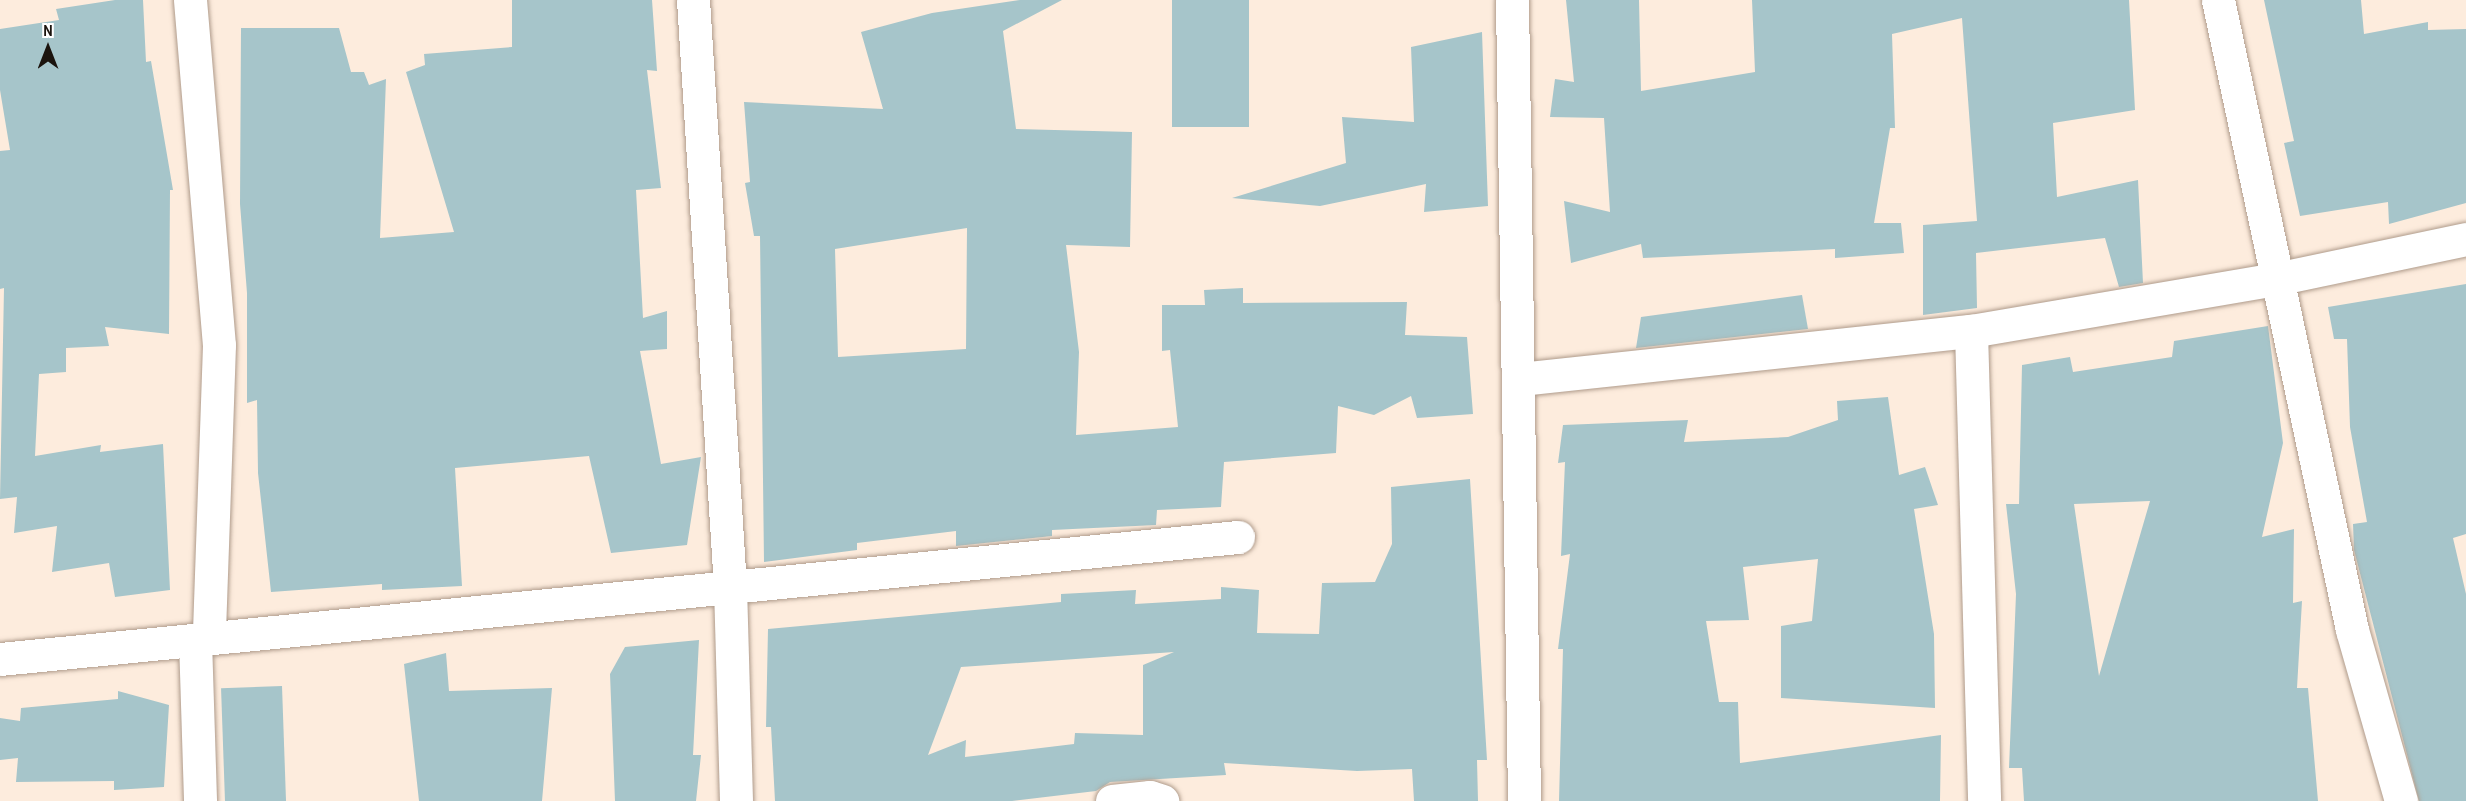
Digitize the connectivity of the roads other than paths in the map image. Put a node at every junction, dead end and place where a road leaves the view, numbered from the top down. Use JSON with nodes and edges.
{"nodes":[{"id":1,"x":190,"y":0,"type":"edge"},
{"id":2,"x":693,"y":0,"type":"edge"},
{"id":3,"x":1512,"y":0,"type":"edge"},
{"id":4,"x":2218,"y":0,"type":"edge"},
{"id":5,"x":2466,"y":239,"type":"edge"},
{"id":6,"x":2276,"y":279,"type":"junction"},
{"id":7,"x":1971,"y":331,"type":"junction"},
{"id":8,"x":1520,"y":379,"type":"junction"},
{"id":9,"x":1238,"y":537,"type":"dead end"},
{"id":10,"x":730,"y":586,"type":"junction"},
{"id":11,"x":202,"y":639,"type":"junction"},
{"id":12,"x":0,"y":659,"type":"edge"},
{"id":13,"x":200,"y":801,"type":"edge"},
{"id":14,"x":736,"y":801,"type":"edge"},
{"id":15,"x":1112,"y":801,"type":"edge"},
{"id":16,"x":1162,"y":801,"type":"edge"},
{"id":17,"x":1524,"y":801,"type":"edge"},
{"id":18,"x":1984,"y":801,"type":"edge"},
{"id":19,"x":2401,"y":801,"type":"edge"}],
"edges":[{"from":1,"to":11,"type":"street"},
{"from":2,"to":10,"type":"street"},
{"from":3,"to":8,"type":"street"},
{"from":4,"to":6,"type":"street"},
{"from":5,"to":6,"type":"street"},
{"from":6,"to":7,"type":"street"},
{"from":6,"to":19,"type":"street"},
{"from":7,"to":8,"type":"street"},
{"from":7,"to":18,"type":"street"},
{"from":8,"to":17,"type":"street"},
{"from":9,"to":10,"type":"street"},
{"from":10,"to":11,"type":"street"},
{"from":10,"to":14,"type":"street"},
{"from":11,"to":12,"type":"street"},
{"from":11,"to":13,"type":"street"},
{"from":15,"to":16,"type":"street"}]}
